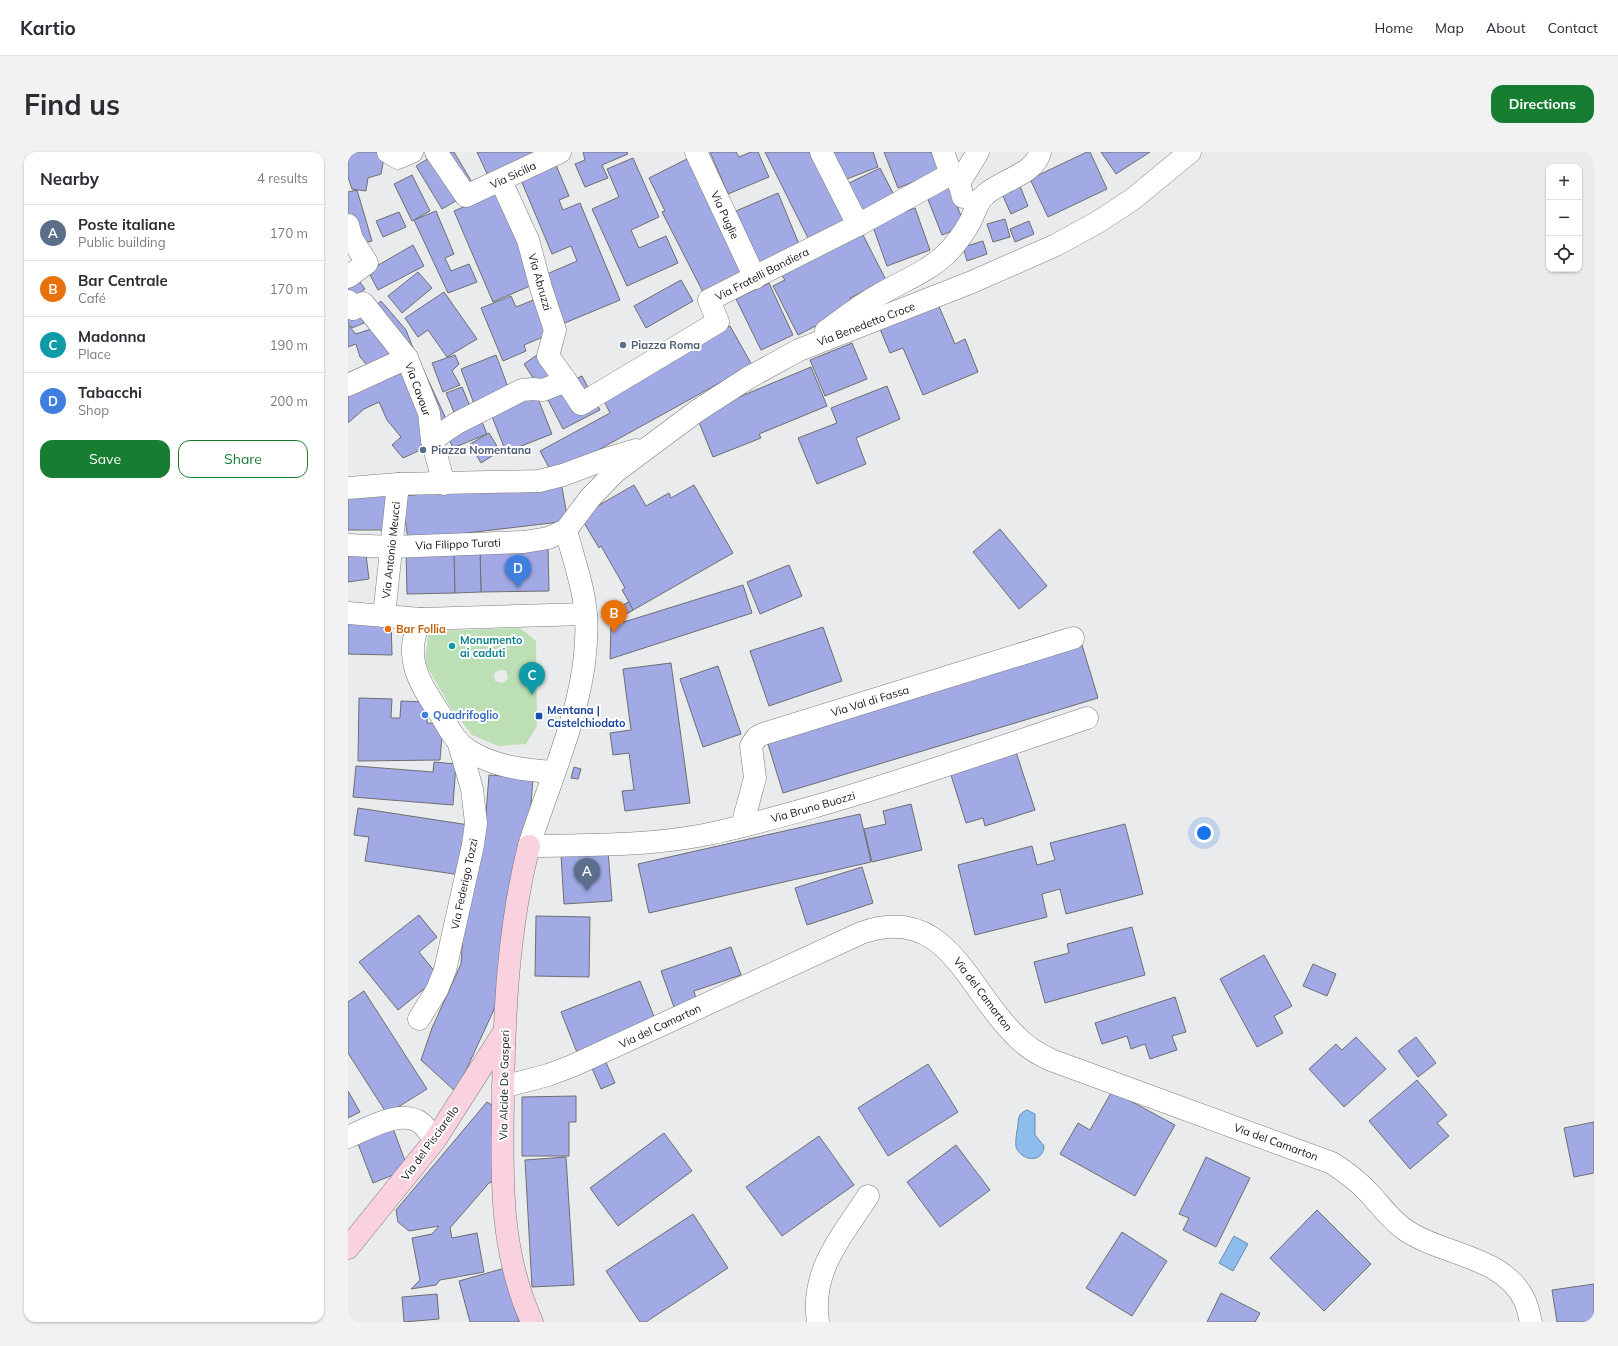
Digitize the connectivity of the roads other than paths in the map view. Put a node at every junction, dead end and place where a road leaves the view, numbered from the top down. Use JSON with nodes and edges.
{"nodes":[{"id":1,"x":388,"y":152,"type":"edge"},
{"id":2,"x":412,"y":152,"type":"edge"},
{"id":3,"x":436,"y":152,"type":"edge"},
{"id":4,"x":560,"y":152,"type":"edge"},
{"id":5,"x":696,"y":152,"type":"edge"},
{"id":6,"x":821,"y":152,"type":"edge"},
{"id":7,"x":943,"y":152,"type":"edge"},
{"id":8,"x":978,"y":152,"type":"edge"},
{"id":9,"x":1040,"y":152,"type":"edge"},
{"id":10,"x":1190,"y":152,"type":"edge"},
{"id":11,"x":955,"y":179,"type":"junction"},
{"id":12,"x":501,"y":181,"type":"junction"},
{"id":13,"x":970,"y":222,"type":"junction"},
{"id":14,"x":348,"y":225,"type":"edge"},
{"id":15,"x":858,"y":225,"type":"junction"},
{"id":16,"x":348,"y":277,"type":"edge"},
{"id":17,"x":755,"y":278,"type":"junction"},
{"id":18,"x":348,"y":301,"type":"edge"},
{"id":19,"x":799,"y":350,"type":"junction"},
{"id":20,"x":407,"y":358,"type":"junction"},
{"id":21,"x":566,"y":381,"type":"junction"},
{"id":22,"x":348,"y":385,"type":"edge"},
{"id":23,"x":432,"y":440,"type":"junction"},
{"id":24,"x":646,"y":449,"type":"junction"},
{"id":25,"x":352,"y":481,"type":"edge"},
{"id":26,"x":398,"y":484,"type":"junction"},
{"id":27,"x":444,"y":484,"type":"junction"},
{"id":28,"x":566,"y":530,"type":"junction"},
{"id":29,"x":348,"y":545,"type":"edge"},
{"id":30,"x":392,"y":547,"type":"junction"},
{"id":31,"x":348,"y":613,"type":"edge"},
{"id":32,"x":586,"y":614,"type":"junction"},
{"id":33,"x":384,"y":616,"type":"junction"},
{"id":34,"x":422,"y":619,"type":"junction"},
{"id":35,"x":1073,"y":638,"type":"dead end"},
{"id":36,"x":1087,"y":718,"type":"dead end"},
{"id":37,"x":459,"y":744,"type":"junction"},
{"id":38,"x":553,"y":772,"type":"junction"},
{"id":39,"x":742,"y":826,"type":"junction"},
{"id":40,"x":529,"y":846,"type":"junction"},
{"id":41,"x":419,"y":1019,"type":"dead end"},
{"id":42,"x":505,"y":1032,"type":"junction"},
{"id":43,"x":503,"y":1087,"type":"junction"},
{"id":44,"x":348,"y":1137,"type":"edge"},
{"id":45,"x":434,"y":1140,"type":"junction"},
{"id":46,"x":868,"y":1196,"type":"dead end"},
{"id":47,"x":348,"y":1248,"type":"edge"},
{"id":48,"x":532,"y":1322,"type":"edge"},
{"id":49,"x":818,"y":1322,"type":"edge"},
{"id":50,"x":1531,"y":1322,"type":"edge"}],
"edges":[{"from":1,"to":2,"type":"street"},
{"from":3,"to":12,"type":"street","name":"Via Sicilia"},
{"from":4,"to":12,"type":"street","name":"Via Sicilia"},
{"from":5,"to":17,"type":"street","name":"Via Puglie"},
{"from":6,"to":15,"type":"street"},
{"from":7,"to":11,"type":"street"},
{"from":8,"to":11,"type":"street"},
{"from":9,"to":13,"type":"street"},
{"from":10,"to":19,"type":"street","name":"Via Benedetto Croce"},
{"from":11,"to":13,"type":"street"},
{"from":11,"to":15,"type":"street","name":"Via Fratelli Bandiera"},
{"from":12,"to":21,"type":"street","name":"Via Abruzzi"},
{"from":13,"to":19,"type":"street"},
{"from":14,"to":16,"type":"street"},
{"from":15,"to":17,"type":"street","name":"Via Fratelli Bandiera"},
{"from":17,"to":21,"type":"street","name":"Via Fratelli Bandiera"},
{"from":18,"to":20,"type":"street","name":"Via Cavour"},
{"from":19,"to":24,"type":"street","name":"Via Benedetto Croce"},
{"from":20,"to":22,"type":"street"},
{"from":20,"to":23,"type":"street","name":"Via Cavour"},
{"from":21,"to":23,"type":"street"},
{"from":23,"to":27,"type":"street","name":"Via Cavour"},
{"from":24,"to":27,"type":"street"},
{"from":24,"to":28,"type":"street","name":"Via Benedetto Croce"},
{"from":25,"to":26,"type":"street"},
{"from":26,"to":27,"type":"street"},
{"from":26,"to":30,"type":"street","name":"Via Antonio Meucci"},
{"from":28,"to":30,"type":"street","name":"Via Filippo Turati"},
{"from":28,"to":32,"type":"street"},
{"from":29,"to":30,"type":"street","name":"Via Filippo Turati"},
{"from":30,"to":33,"type":"street","name":"Via Antonio Meucci"},
{"from":31,"to":33,"type":"street"},
{"from":32,"to":34,"type":"street"},
{"from":32,"to":38,"type":"street"},
{"from":33,"to":34,"type":"street"},
{"from":34,"to":37,"type":"street"},
{"from":35,"to":39,"type":"street","name":"Via Val di Fassa"},
{"from":36,"to":39,"type":"street","name":"Via Bruno Buozzi"},
{"from":37,"to":38,"type":"street"},
{"from":37,"to":41,"type":"street","name":"Via Federigo Tozzi"},
{"from":38,"to":40,"type":"street"},
{"from":39,"to":40,"type":"street","name":"Via Bruno Buozzi"},
{"from":40,"to":42,"type":"street","name":"Via Alcide De Gasperi"},
{"from":42,"to":43,"type":"street","name":"Via Alcide De Gasperi"},
{"from":42,"to":45,"type":"street","name":"Via del Pisciarello"},
{"from":43,"to":48,"type":"street","name":"Via Alcide De Gasperi"},
{"from":43,"to":50,"type":"street","name":"Via del Camarton"},
{"from":44,"to":45,"type":"street"},
{"from":45,"to":47,"type":"street","name":"Via del Pisciarello"},
{"from":46,"to":49,"type":"street"}]}
